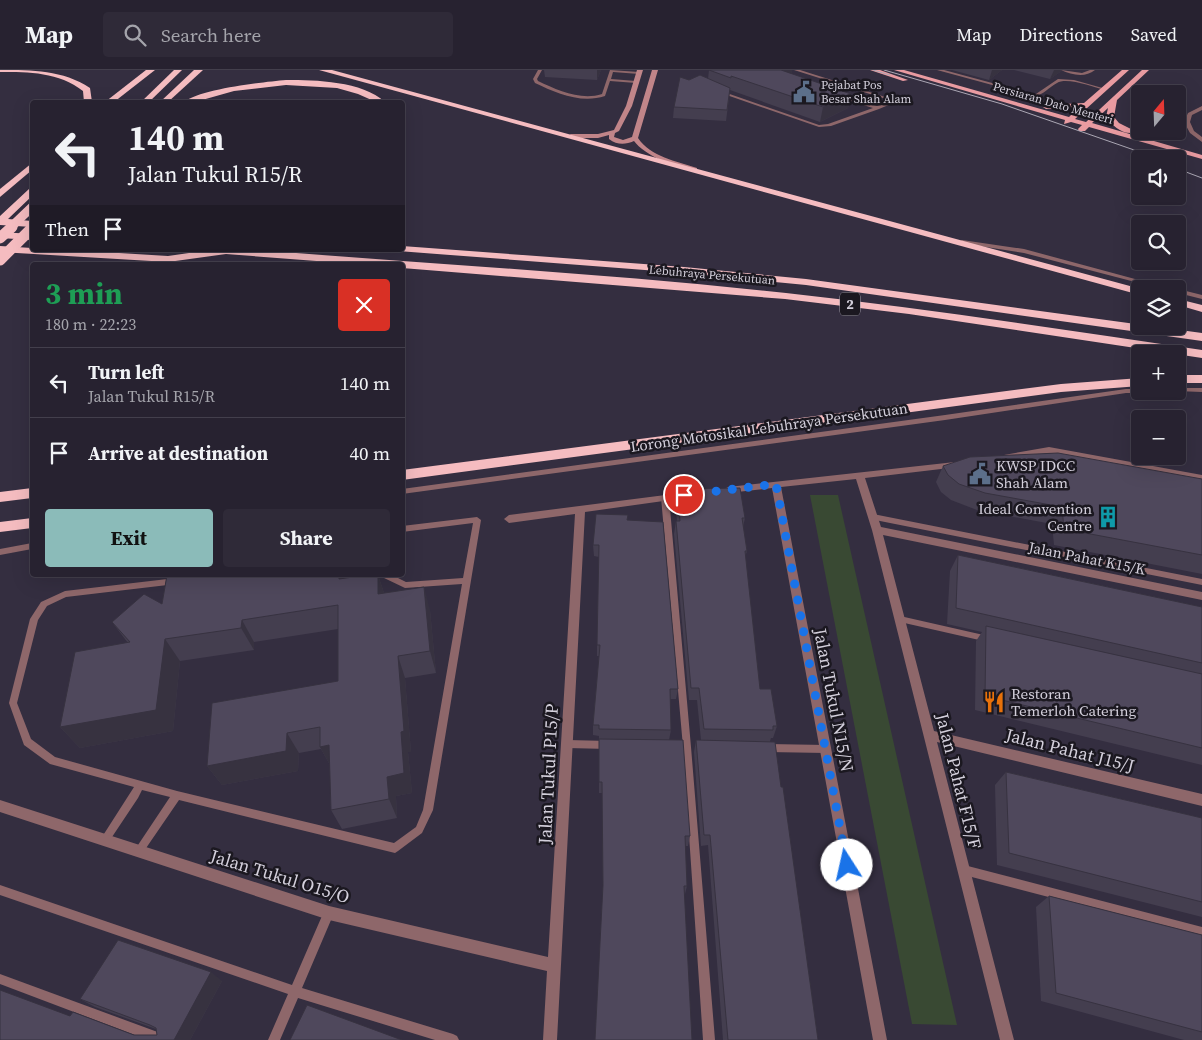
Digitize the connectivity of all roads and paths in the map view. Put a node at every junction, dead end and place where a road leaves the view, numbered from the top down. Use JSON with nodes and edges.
{"nodes":[{"id":1,"x":0,"y":70,"type":"edge"},
{"id":2,"x":10,"y":70,"type":"edge"},
{"id":3,"x":14,"y":70,"type":"edge"},
{"id":4,"x":151,"y":70,"type":"edge"},
{"id":5,"x":161,"y":70,"type":"edge"},
{"id":6,"x":178,"y":70,"type":"edge"},
{"id":7,"x":199,"y":70,"type":"edge"},
{"id":8,"x":323,"y":70,"type":"edge"},
{"id":9,"x":540,"y":70,"type":"edge"},
{"id":10,"x":655,"y":70,"type":"edge"},
{"id":11,"x":791,"y":70,"type":"edge"},
{"id":12,"x":796,"y":70,"type":"edge"},
{"id":13,"x":873,"y":70,"type":"edge"},
{"id":14,"x":897,"y":70,"type":"edge"},
{"id":15,"x":939,"y":70,"type":"edge"},
{"id":16,"x":1063,"y":70,"type":"edge"},
{"id":17,"x":1093,"y":70,"type":"edge"},
{"id":18,"x":1126,"y":70,"type":"edge"},
{"id":19,"x":1146,"y":70,"type":"edge"},
{"id":20,"x":612,"y":71,"type":"edge"},
{"id":21,"x":639,"y":72,"type":"edge"},
{"id":22,"x":794,"y":76,"type":"edge"},
{"id":23,"x":609,"y":80,"type":"junction"},
{"id":24,"x":636,"y":82,"type":"junction"},
{"id":25,"x":1104,"y":89,"type":"junction"},
{"id":26,"x":140,"y":90,"type":"dead end"},
{"id":27,"x":715,"y":91,"type":"edge"},
{"id":28,"x":833,"y":94,"type":"edge"},
{"id":29,"x":1114,"y":99,"type":"junction"},
{"id":30,"x":88,"y":100,"type":"edge"},
{"id":31,"x":112,"y":100,"type":"edge"},
{"id":32,"x":146,"y":100,"type":"edge"},
{"id":33,"x":166,"y":100,"type":"edge"},
{"id":34,"x":195,"y":100,"type":"edge"},
{"id":35,"x":378,"y":100,"type":"edge"},
{"id":36,"x":1004,"y":100,"type":"junction"},
{"id":37,"x":1086,"y":105,"type":"junction"},
{"id":38,"x":878,"y":108,"type":"junction"},
{"id":39,"x":1202,"y":108,"type":"edge"},
{"id":40,"x":1071,"y":119,"type":"junction"},
{"id":41,"x":1087,"y":124,"type":"junction"},
{"id":42,"x":1063,"y":126,"type":"junction"},
{"id":43,"x":1080,"y":131,"type":"junction"},
{"id":44,"x":612,"y":133,"type":"junction"},
{"id":45,"x":571,"y":136,"type":"junction"},
{"id":46,"x":635,"y":138,"type":"junction"},
{"id":47,"x":1202,"y":140,"type":"edge"},
{"id":48,"x":1147,"y":142,"type":"junction"},
{"id":49,"x":1147,"y":150,"type":"edge"},
{"id":50,"x":1202,"y":157,"type":"edge"},
{"id":51,"x":1186,"y":161,"type":"edge"},
{"id":52,"x":1192,"y":163,"type":"dead end"},
{"id":53,"x":29,"y":169,"type":"edge"},
{"id":54,"x":696,"y":169,"type":"junction"},
{"id":55,"x":30,"y":193,"type":"edge"},
{"id":56,"x":0,"y":194,"type":"edge"},
{"id":57,"x":30,"y":209,"type":"edge"},
{"id":58,"x":0,"y":222,"type":"edge"},
{"id":59,"x":30,"y":224,"type":"edge"},
{"id":60,"x":30,"y":230,"type":"edge"},
{"id":61,"x":0,"y":236,"type":"edge"},
{"id":62,"x":30,"y":237,"type":"edge"},
{"id":63,"x":947,"y":239,"type":"junction"},
{"id":64,"x":0,"y":249,"type":"edge"},
{"id":65,"x":405,"y":249,"type":"edge"},
{"id":66,"x":30,"y":251,"type":"edge"},
{"id":67,"x":50,"y":252,"type":"edge"},
{"id":68,"x":221,"y":252,"type":"edge"},
{"id":69,"x":242,"y":252,"type":"edge"},
{"id":70,"x":117,"y":256,"type":"junction"},
{"id":71,"x":0,"y":260,"type":"edge"},
{"id":72,"x":154,"y":262,"type":"edge"},
{"id":73,"x":372,"y":262,"type":"edge"},
{"id":74,"x":405,"y":265,"type":"edge"},
{"id":75,"x":1135,"y":280,"type":"edge"},
{"id":76,"x":1131,"y":290,"type":"edge"},
{"id":77,"x":1186,"y":293,"type":"edge"},
{"id":78,"x":1202,"y":297,"type":"edge"},
{"id":79,"x":1186,"y":304,"type":"edge"},
{"id":80,"x":1202,"y":309,"type":"edge"},
{"id":81,"x":1202,"y":337,"type":"edge"},
{"id":82,"x":1202,"y":354,"type":"edge"},
{"id":83,"x":1202,"y":378,"type":"edge"},
{"id":84,"x":1186,"y":379,"type":"edge"},
{"id":85,"x":1131,"y":383,"type":"edge"},
{"id":86,"x":1186,"y":390,"type":"edge"},
{"id":87,"x":1202,"y":390,"type":"edge"},
{"id":88,"x":1131,"y":391,"type":"edge"},
{"id":89,"x":996,"y":462,"type":"joint"},
{"id":90,"x":963,"y":464,"type":"edge"},
{"id":91,"x":1020,"y":464,"type":"edge"},
{"id":92,"x":405,"y":475,"type":"edge"},
{"id":93,"x":860,"y":476,"type":"junction"},
{"id":94,"x":1202,"y":478,"type":"edge"},
{"id":95,"x":776,"y":484,"type":"junction"},
{"id":96,"x":721,"y":491,"type":"edge"},
{"id":97,"x":405,"y":492,"type":"edge"},
{"id":98,"x":30,"y":493,"type":"edge"},
{"id":99,"x":702,"y":493,"type":"edge"},
{"id":100,"x":0,"y":497,"type":"edge"},
{"id":101,"x":666,"y":497,"type":"junction"},
{"id":102,"x":580,"y":510,"type":"junction"},
{"id":103,"x":873,"y":517,"type":"junction"},
{"id":104,"x":508,"y":519,"type":"dead end"},
{"id":105,"x":30,"y":523,"type":"edge"},
{"id":106,"x":0,"y":528,"type":"edge"},
{"id":107,"x":405,"y":529,"type":"edge"},
{"id":108,"x":877,"y":530,"type":"junction"},
{"id":109,"x":30,"y":546,"type":"edge"},
{"id":110,"x":0,"y":552,"type":"edge"},
{"id":111,"x":389,"y":577,"type":"edge"},
{"id":112,"x":188,"y":580,"type":"edge"},
{"id":113,"x":467,"y":581,"type":"junction"},
{"id":114,"x":1202,"y":582,"type":"edge"},
{"id":115,"x":1202,"y":596,"type":"edge"},
{"id":116,"x":900,"y":619,"type":"junction"},
{"id":117,"x":997,"y":641,"type":"edge"},
{"id":118,"x":929,"y":735,"type":"junction"},
{"id":119,"x":567,"y":744,"type":"junction"},
{"id":120,"x":622,"y":745,"type":"edge"},
{"id":121,"x":756,"y":748,"type":"edge"},
{"id":122,"x":826,"y":749,"type":"junction"},
{"id":123,"x":139,"y":786,"type":"junction"},
{"id":124,"x":177,"y":796,"type":"junction"},
{"id":125,"x":1202,"y":800,"type":"edge"},
{"id":126,"x":0,"y":806,"type":"edge"},
{"id":127,"x":105,"y":840,"type":"junction"},
{"id":128,"x":140,"y":851,"type":"junction"},
{"id":129,"x":964,"y":870,"type":"junction"},
{"id":130,"x":0,"y":890,"type":"edge"},
{"id":131,"x":329,"y":912,"type":"junction"},
{"id":132,"x":1202,"y":932,"type":"edge"},
{"id":133,"x":554,"y":966,"type":"junction"},
{"id":134,"x":0,"y":979,"type":"edge"},
{"id":135,"x":297,"y":992,"type":"junction"},
{"id":136,"x":164,"y":1040,"type":"edge"},
{"id":137,"x":274,"y":1040,"type":"edge"},
{"id":138,"x":453,"y":1040,"type":"edge"},
{"id":139,"x":550,"y":1040,"type":"edge"},
{"id":140,"x":709,"y":1040,"type":"edge"},
{"id":141,"x":880,"y":1040,"type":"edge"},
{"id":142,"x":1007,"y":1040,"type":"edge"}],
"edges":[{"from":1,"to":2,"type":"highway"},
{"from":3,"to":30,"type":"highway"},
{"from":4,"to":31,"type":"highway"},
{"from":5,"to":26,"type":"highway"},
{"from":6,"to":32,"type":"highway"},
{"from":7,"to":33,"type":"highway"},
{"from":8,"to":45,"type":"highway"},
{"from":9,"to":23,"type":"lane"},
{"from":10,"to":46,"type":"main road"},
{"from":11,"to":22,"type":"lane"},
{"from":12,"to":38,"type":"lane"},
{"from":13,"to":42,"type":"main road","name":"Persiaran Dato Menteri"},
{"from":14,"to":36,"type":"main road","name":"Persiaran Dato Menteri"},
{"from":15,"to":25,"type":"lane"},
{"from":16,"to":17,"type":"lane"},
{"from":18,"to":25,"type":"main road"},
{"from":19,"to":29,"type":"main road"},
{"from":20,"to":21,"type":"lane"},
{"from":20,"to":23,"type":"lane"},
{"from":21,"to":24,"type":"main road"},
{"from":23,"to":24,"type":"lane"},
{"from":24,"to":44,"type":"main road"},
{"from":25,"to":37,"type":"main road"},
{"from":27,"to":38,"type":"lane"},
{"from":28,"to":38,"type":"lane"},
{"from":29,"to":41,"type":"main road"},
{"from":29,"to":48,"type":"main road"},
{"from":34,"to":35,"type":"highway"},
{"from":36,"to":37,"type":"main road"},
{"from":36,"to":40,"type":"main road","name":"Persiaran Dato Menteri"},
{"from":37,"to":40,"type":"main road"},
{"from":39,"to":47,"type":"street"},
{"from":40,"to":41,"type":"main road","name":"Persiaran Dato Menteri"},
{"from":40,"to":42,"type":"main road"},
{"from":41,"to":43,"type":"main road"},
{"from":41,"to":48,"type":"main road","name":"Persiaran Dato Menteri"},
{"from":42,"to":43,"type":"main road","name":"Persiaran Dato Menteri"},
{"from":43,"to":49,"type":"main road","name":"Persiaran Dato Menteri"},
{"from":44,"to":45,"type":"main road"},
{"from":44,"to":46,"type":"main road"},
{"from":45,"to":54,"type":"highway"},
{"from":46,"to":54,"type":"main road"},
{"from":48,"to":50,"type":"main road","name":"Persiaran Dato Menteri"},
{"from":51,"to":52,"type":"main road"},
{"from":53,"to":56,"type":"highway"},
{"from":54,"to":63,"type":"highway"},
{"from":55,"to":58,"type":"highway"},
{"from":57,"to":61,"type":"highway","bridge":true},
{"from":58,"to":59,"type":"highway"},
{"from":60,"to":71,"type":"highway","bridge":true},
{"from":61,"to":62,"type":"highway"},
{"from":63,"to":75,"type":"lane"},
{"from":63,"to":76,"type":"highway"},
{"from":64,"to":66,"type":"highway"},
{"from":65,"to":81,"type":"highway","name":"Lebuhraya Persekutuan","number":"2"},
{"from":67,"to":70,"type":"highway"},
{"from":68,"to":70,"type":"highway"},
{"from":69,"to":73,"type":"highway","name":"Lebuhraya Persekutuan","number":"2"},
{"from":70,"to":72,"type":"highway"},
{"from":74,"to":82,"type":"highway","name":"Lebuhraya Persekutuan","number":"2"},
{"from":77,"to":78,"type":"lane"},
{"from":79,"to":80,"type":"highway"},
{"from":83,"to":84,"type":"highway"},
{"from":85,"to":92,"type":"highway"},
{"from":86,"to":87,"type":"lane"},
{"from":88,"to":97,"type":"lane","name":"Lorong Motosikal Lebuhraya Persekutuan"},
{"from":89,"to":91,"type":"lane"},
{"from":89,"to":94,"type":"street"},
{"from":90,"to":93,"type":"street"},
{"from":93,"to":95,"type":"street"},
{"from":93,"to":103,"type":"street","name":"Jalan Pahat F15/F"},
{"from":95,"to":96,"type":"street"},
{"from":95,"to":122,"type":"street","name":"Jalan Tukul N15/N"},
{"from":98,"to":100,"type":"highway"},
{"from":99,"to":101,"type":"street"},
{"from":101,"to":102,"type":"street"},
{"from":101,"to":140,"type":"lane"},
{"from":102,"to":104,"type":"street"},
{"from":102,"to":119,"type":"street","name":"Jalan Tukul P15/P"},
{"from":103,"to":108,"type":"street","name":"Jalan Pahat F15/F"},
{"from":103,"to":114,"type":"lane"},
{"from":105,"to":106,"type":"highway"},
{"from":107,"to":113,"type":"lane"},
{"from":108,"to":115,"type":"street","name":"Jalan Pahat K15/K"},
{"from":108,"to":116,"type":"street","name":"Jalan Pahat F15/F"},
{"from":109,"to":110,"type":"lane"},
{"from":111,"to":113,"type":"lane"},
{"from":112,"to":123,"type":"lane"},
{"from":113,"to":124,"type":"lane"},
{"from":116,"to":117,"type":"lane"},
{"from":116,"to":118,"type":"street","name":"Jalan Pahat F15/F"},
{"from":118,"to":125,"type":"street","name":"Jalan Pahat J15/J"},
{"from":118,"to":129,"type":"street","name":"Jalan Pahat F15/F"},
{"from":119,"to":120,"type":"lane"},
{"from":119,"to":133,"type":"street","name":"Jalan Tukul P15/P"},
{"from":121,"to":122,"type":"lane"},
{"from":122,"to":141,"type":"street","name":"Jalan Tukul N15/N"},
{"from":123,"to":124,"type":"lane"},
{"from":123,"to":127,"type":"lane"},
{"from":124,"to":128,"type":"lane"},
{"from":126,"to":127,"type":"street","name":"Jalan Tukul O15/O"},
{"from":127,"to":128,"type":"street","name":"Jalan Tukul O15/O"},
{"from":128,"to":131,"type":"street","name":"Jalan Tukul O15/O"},
{"from":129,"to":132,"type":"lane"},
{"from":129,"to":142,"type":"street","name":"Jalan Pahat F15/F"},
{"from":130,"to":135,"type":"lane"},
{"from":131,"to":133,"type":"street","name":"Jalan Tukul O15/O"},
{"from":131,"to":135,"type":"lane"},
{"from":133,"to":139,"type":"street","name":"Jalan Tukul P15/P"},
{"from":134,"to":136,"type":"lane"},
{"from":135,"to":137,"type":"lane"},
{"from":135,"to":138,"type":"lane"}]}
